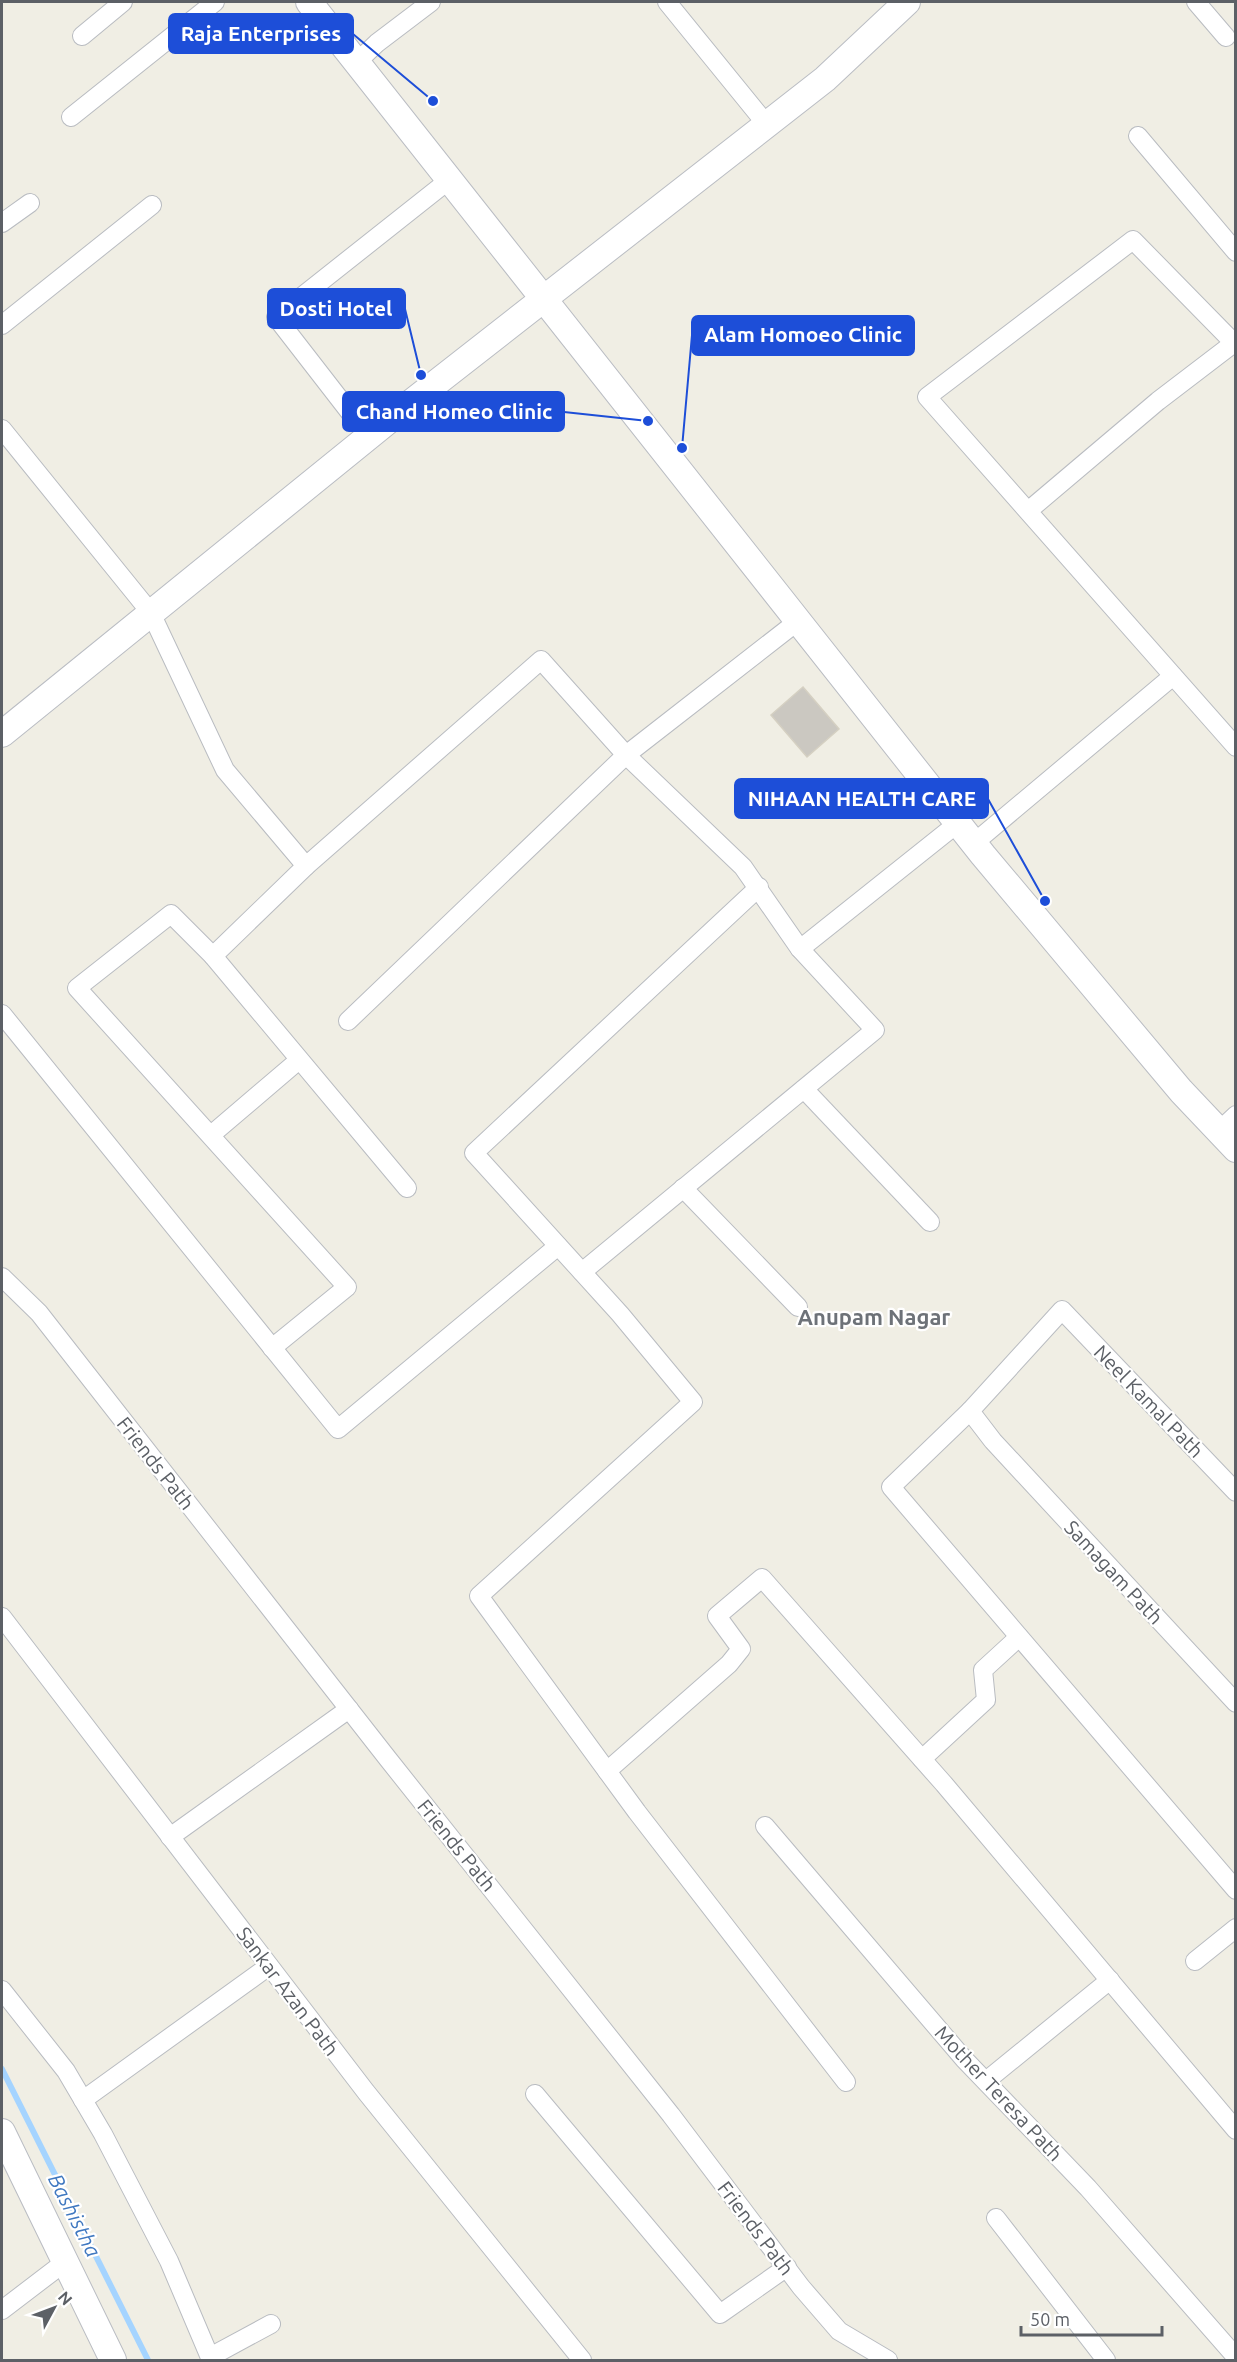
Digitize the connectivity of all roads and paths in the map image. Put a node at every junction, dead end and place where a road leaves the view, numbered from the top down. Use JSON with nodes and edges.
{"nodes":[{"id":1,"x":123,"y":2,"type":"edge"},
{"id":2,"x":215,"y":2,"type":"edge"},
{"id":3,"x":309,"y":2,"type":"edge"},
{"id":4,"x":431,"y":2,"type":"edge"},
{"id":5,"x":667,"y":2,"type":"edge"},
{"id":6,"x":908,"y":2,"type":"edge"},
{"id":7,"x":1196,"y":2,"type":"edge"},
{"id":8,"x":82,"y":36,"type":"dead end"},
{"id":9,"x":1226,"y":37,"type":"dead end"},
{"id":10,"x":357,"y":62,"type":"junction"},
{"id":11,"x":71,"y":117,"type":"dead end"},
{"id":12,"x":767,"y":125,"type":"junction"},
{"id":13,"x":1138,"y":136,"type":"dead end"},
{"id":14,"x":449,"y":180,"type":"junction"},
{"id":15,"x":30,"y":203,"type":"dead end"},
{"id":16,"x":152,"y":205,"type":"dead end"},
{"id":17,"x":2,"y":223,"type":"edge"},
{"id":18,"x":1236,"y":252,"type":"edge"},
{"id":19,"x":543,"y":299,"type":"junction"},
{"id":20,"x":2,"y":325,"type":"edge"},
{"id":21,"x":2,"y":429,"type":"edge"},
{"id":22,"x":369,"y":437,"type":"junction"},
{"id":23,"x":1028,"y":511,"type":"junction"},
{"id":24,"x":151,"y":613,"type":"junction"},
{"id":25,"x":798,"y":621,"type":"junction"},
{"id":26,"x":1173,"y":676,"type":"junction"},
{"id":27,"x":2,"y":734,"type":"edge"},
{"id":28,"x":1236,"y":747,"type":"edge"},
{"id":29,"x":626,"y":755,"type":"junction"},
{"id":30,"x":958,"y":823,"type":"junction"},
{"id":31,"x":974,"y":843,"type":"junction"},
{"id":32,"x":306,"y":866,"type":"junction"},
{"id":33,"x":759,"y":887,"type":"junction"},
{"id":34,"x":800,"y":949,"type":"junction"},
{"id":35,"x":213,"y":957,"type":"junction"},
{"id":36,"x":2,"y":1014,"type":"edge"},
{"id":37,"x":348,"y":1021,"type":"dead end"},
{"id":38,"x":298,"y":1060,"type":"junction"},
{"id":39,"x":804,"y":1089,"type":"junction"},
{"id":40,"x":1230,"y":1132,"type":"edge"},
{"id":41,"x":211,"y":1135,"type":"junction"},
{"id":42,"x":407,"y":1188,"type":"dead end"},
{"id":43,"x":683,"y":1188,"type":"junction"},
{"id":44,"x":930,"y":1222,"type":"dead end"},
{"id":45,"x":558,"y":1246,"type":"junction"},
{"id":46,"x":582,"y":1272,"type":"junction"},
{"id":47,"x":2,"y":1277,"type":"edge"},
{"id":48,"x":798,"y":1307,"type":"dead end"},
{"id":49,"x":272,"y":1348,"type":"junction"},
{"id":50,"x":970,"y":1411,"type":"junction"},
{"id":51,"x":1236,"y":1492,"type":"edge"},
{"id":52,"x":2,"y":1617,"type":"edge"},
{"id":53,"x":1019,"y":1637,"type":"junction"},
{"id":54,"x":1236,"y":1703,"type":"edge"},
{"id":55,"x":349,"y":1709,"type":"junction"},
{"id":56,"x":922,"y":1759,"type":"junction"},
{"id":57,"x":608,"y":1771,"type":"junction"},
{"id":58,"x":765,"y":1826,"type":"dead end"},
{"id":59,"x":170,"y":1836,"type":"junction"},
{"id":60,"x":1236,"y":1890,"type":"edge"},
{"id":61,"x":1236,"y":1928,"type":"edge"},
{"id":62,"x":1195,"y":1961,"type":"dead end"},
{"id":63,"x":269,"y":1966,"type":"junction"},
{"id":64,"x":1110,"y":1980,"type":"junction"},
{"id":65,"x":2,"y":1990,"type":"edge"},
{"id":66,"x":986,"y":2081,"type":"junction"},
{"id":67,"x":846,"y":2082,"type":"dead end"},
{"id":68,"x":535,"y":2094,"type":"dead end"},
{"id":69,"x":83,"y":2100,"type":"junction"},
{"id":70,"x":1236,"y":2130,"type":"edge"},
{"id":71,"x":2,"y":2132,"type":"edge"},
{"id":72,"x":996,"y":2218,"type":"dead end"},
{"id":73,"x":65,"y":2262,"type":"junction"},
{"id":74,"x":786,"y":2267,"type":"junction"},
{"id":75,"x":2,"y":2310,"type":"edge"},
{"id":76,"x":272,"y":2324,"type":"dead end"},
{"id":77,"x":1236,"y":2357,"type":"edge"},
{"id":78,"x":211,"y":2359,"type":"edge"},
{"id":79,"x":112,"y":2361,"type":"edge"},
{"id":80,"x":582,"y":2361,"type":"edge"},
{"id":81,"x":888,"y":2361,"type":"edge"},
{"id":82,"x":1106,"y":2361,"type":"edge"}],
"edges":[{"from":1,"to":8,"type":"street"},
{"from":2,"to":11,"type":"street"},
{"from":3,"to":10,"type":"street"},
{"from":4,"to":10,"type":"street"},
{"from":5,"to":12,"type":"street"},
{"from":6,"to":12,"type":"street"},
{"from":7,"to":9,"type":"street"},
{"from":10,"to":14,"type":"street"},
{"from":12,"to":19,"type":"street"},
{"from":13,"to":18,"type":"street"},
{"from":14,"to":19,"type":"street"},
{"from":14,"to":22,"type":"street"},
{"from":15,"to":17,"type":"street"},
{"from":16,"to":20,"type":"street"},
{"from":19,"to":22,"type":"street"},
{"from":19,"to":25,"type":"street"},
{"from":21,"to":24,"type":"street"},
{"from":22,"to":24,"type":"street"},
{"from":23,"to":23,"type":"street"},
{"from":23,"to":26,"type":"street"},
{"from":24,"to":27,"type":"street"},
{"from":24,"to":32,"type":"street"},
{"from":25,"to":29,"type":"street"},
{"from":25,"to":30,"type":"street"},
{"from":26,"to":28,"type":"street"},
{"from":26,"to":31,"type":"street"},
{"from":29,"to":32,"type":"street"},
{"from":29,"to":33,"type":"street"},
{"from":29,"to":37,"type":"street"},
{"from":30,"to":31,"type":"street"},
{"from":30,"to":34,"type":"street"},
{"from":31,"to":40,"type":"street"},
{"from":32,"to":35,"type":"street"},
{"from":33,"to":34,"type":"street"},
{"from":33,"to":45,"type":"street"},
{"from":34,"to":39,"type":"street"},
{"from":35,"to":38,"type":"street"},
{"from":35,"to":41,"type":"street"},
{"from":36,"to":49,"type":"street"},
{"from":38,"to":41,"type":"street"},
{"from":38,"to":42,"type":"street"},
{"from":39,"to":43,"type":"street"},
{"from":39,"to":44,"type":"street"},
{"from":41,"to":49,"type":"street"},
{"from":43,"to":46,"type":"street"},
{"from":43,"to":48,"type":"street"},
{"from":45,"to":46,"type":"street"},
{"from":45,"to":49,"type":"street"},
{"from":46,"to":57,"type":"street"},
{"from":47,"to":55,"type":"street","name":"Friends Path"},
{"from":50,"to":51,"type":"street","name":"Neel Kamal Path"},
{"from":50,"to":53,"type":"street"},
{"from":50,"to":54,"type":"street","name":"Samagam Path"},
{"from":52,"to":59,"type":"street","name":"Sankar Azan Path"},
{"from":53,"to":56,"type":"street"},
{"from":53,"to":60,"type":"street"},
{"from":55,"to":59,"type":"street"},
{"from":55,"to":74,"type":"street","name":"Friends Path"},
{"from":56,"to":57,"type":"street"},
{"from":56,"to":64,"type":"street"},
{"from":57,"to":67,"type":"street"},
{"from":58,"to":66,"type":"street","name":"Mother Teresa Path"},
{"from":59,"to":63,"type":"street","name":"Sankar Azan Path"},
{"from":61,"to":62,"type":"street"},
{"from":63,"to":69,"type":"street"},
{"from":63,"to":80,"type":"street","name":"Sankar Azan Path"},
{"from":64,"to":66,"type":"street"},
{"from":64,"to":70,"type":"street"},
{"from":65,"to":69,"type":"street"},
{"from":66,"to":77,"type":"street","name":"Mother Teresa Path"},
{"from":68,"to":74,"type":"street"},
{"from":69,"to":78,"type":"street"},
{"from":71,"to":73,"type":"street"},
{"from":72,"to":82,"type":"street"},
{"from":73,"to":75,"type":"street"},
{"from":73,"to":79,"type":"street"},
{"from":74,"to":81,"type":"street","name":"Friends Path"},
{"from":76,"to":78,"type":"street"}]}
